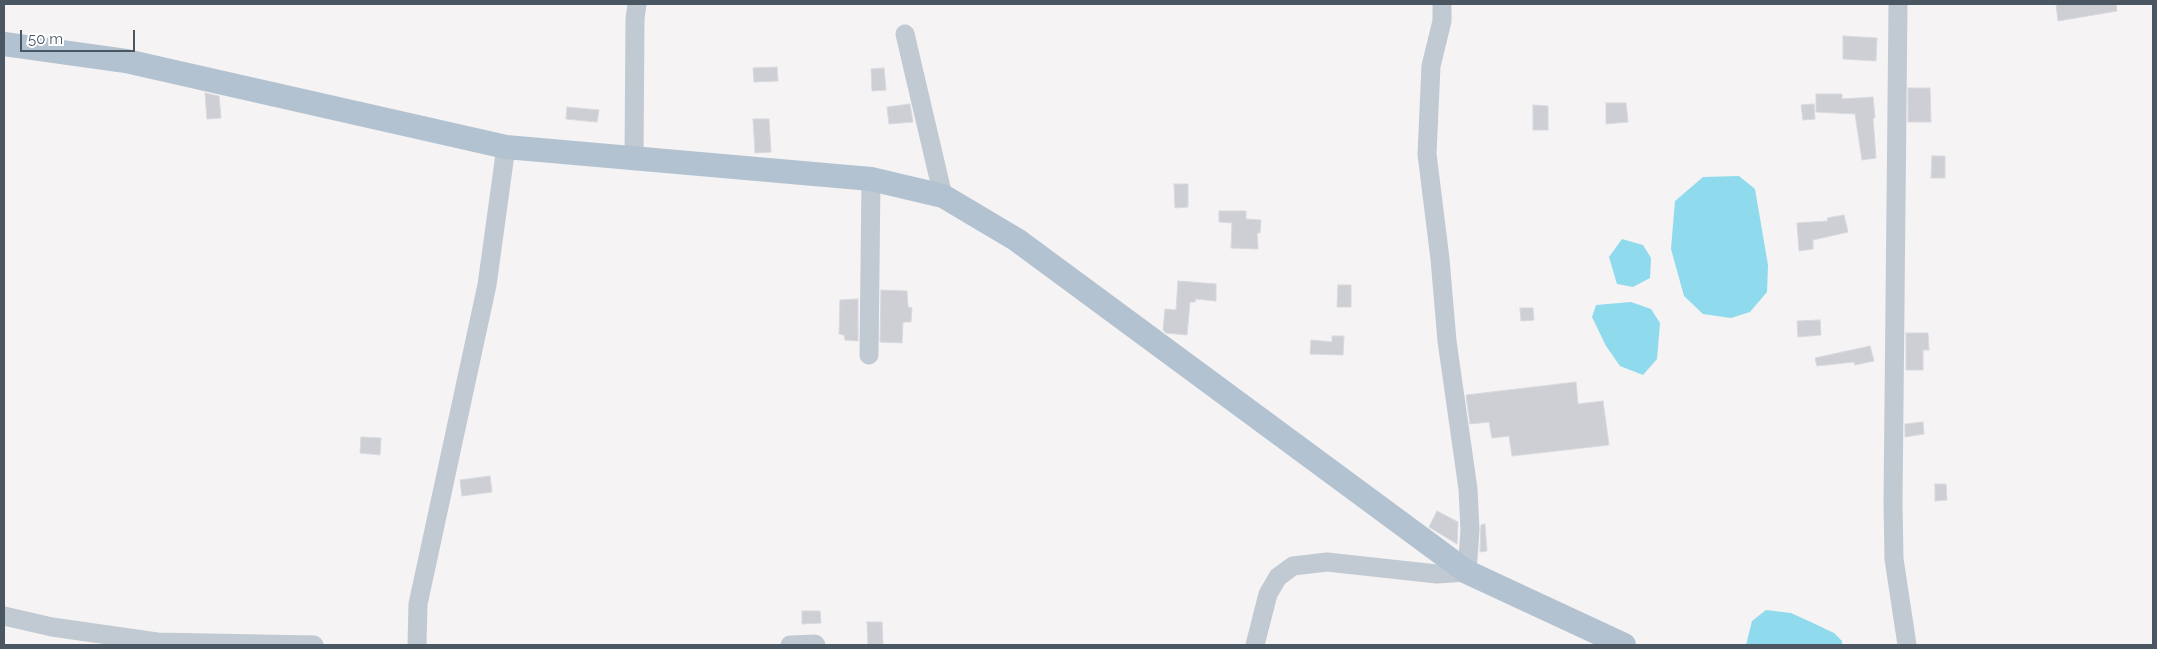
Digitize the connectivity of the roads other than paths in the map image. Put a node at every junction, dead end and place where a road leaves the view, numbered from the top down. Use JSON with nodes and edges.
{"nodes":[{"id":1,"x":637,"y":4,"type":"edge"},
{"id":2,"x":1442,"y":4,"type":"edge"},
{"id":3,"x":1898,"y":4,"type":"edge"},
{"id":4,"x":905,"y":34,"type":"dead end"},
{"id":5,"x":4,"y":44,"type":"edge"},
{"id":6,"x":506,"y":147,"type":"junction"},
{"id":7,"x":634,"y":158,"type":"junction"},
{"id":8,"x":870,"y":179,"type":"junction"},
{"id":9,"x":943,"y":196,"type":"junction"},
{"id":10,"x":869,"y":355,"type":"dead end"},
{"id":11,"x":1467,"y":572,"type":"junction"},
{"id":12,"x":4,"y":616,"type":"edge"},
{"id":13,"x":314,"y":645,"type":"edge"},
{"id":14,"x":416,"y":645,"type":"edge"},
{"id":15,"x":790,"y":645,"type":"edge"},
{"id":16,"x":816,"y":645,"type":"edge"},
{"id":17,"x":1255,"y":645,"type":"edge"},
{"id":18,"x":1624,"y":645,"type":"edge"},
{"id":19,"x":1907,"y":645,"type":"edge"}],
"edges":[{"from":1,"to":7,"type":"street"},
{"from":2,"to":11,"type":"street"},
{"from":3,"to":19,"type":"street"},
{"from":4,"to":9,"type":"street"},
{"from":5,"to":6,"type":"main road"},
{"from":6,"to":7,"type":"main road"},
{"from":6,"to":14,"type":"street"},
{"from":7,"to":8,"type":"main road"},
{"from":8,"to":9,"type":"main road"},
{"from":8,"to":10,"type":"street"},
{"from":9,"to":11,"type":"main road"},
{"from":11,"to":17,"type":"street"},
{"from":11,"to":18,"type":"main road"},
{"from":12,"to":13,"type":"street"},
{"from":15,"to":16,"type":"street"}]}
